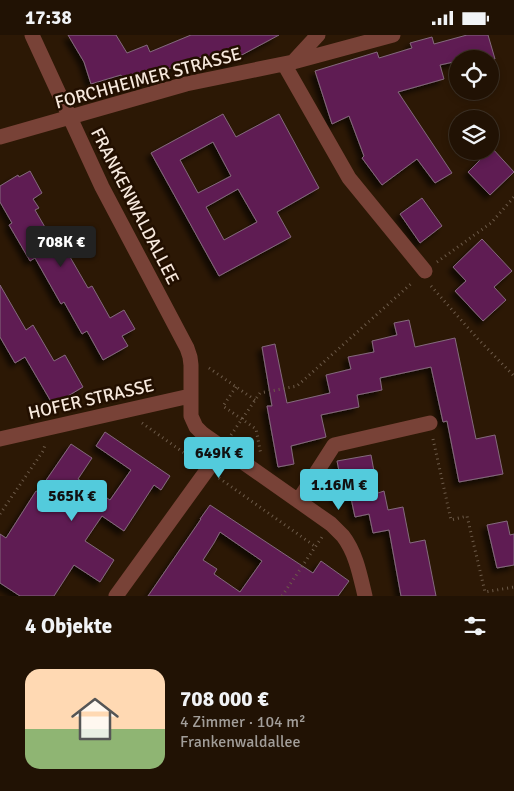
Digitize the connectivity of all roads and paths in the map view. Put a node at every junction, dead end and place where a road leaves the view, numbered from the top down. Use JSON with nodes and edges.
{"nodes":[{"id":1,"x":32,"y":35,"type":"edge"},
{"id":2,"x":318,"y":35,"type":"edge"},
{"id":3,"x":393,"y":35,"type":"edge"},
{"id":4,"x":289,"y":63,"type":"junction"},
{"id":5,"x":70,"y":117,"type":"junction"},
{"id":6,"x":0,"y":137,"type":"edge"},
{"id":7,"x":514,"y":197,"type":"edge"},
{"id":8,"x":423,"y":273,"type":"junction"},
{"id":9,"x":209,"y":368,"type":"dead end"},
{"id":10,"x":514,"y":376,"type":"edge"},
{"id":11,"x":236,"y":387,"type":"junction"},
{"id":12,"x":190,"y":396,"type":"junction"},
{"id":13,"x":255,"y":400,"type":"junction"},
{"id":14,"x":242,"y":420,"type":"junction"},
{"id":15,"x":430,"y":423,"type":"joint"},
{"id":16,"x":48,"y":428,"type":"junction"},
{"id":17,"x":0,"y":439,"type":"edge"},
{"id":18,"x":223,"y":448,"type":"junction"},
{"id":19,"x":254,"y":470,"type":"junction"},
{"id":20,"x":298,"y":501,"type":"junction"},
{"id":21,"x":0,"y":514,"type":"edge"},
{"id":22,"x":331,"y":524,"type":"junction"},
{"id":23,"x":514,"y":587,"type":"edge"},
{"id":24,"x":485,"y":594,"type":"edge"},
{"id":25,"x":116,"y":596,"type":"edge"},
{"id":26,"x":282,"y":596,"type":"edge"},
{"id":27,"x":365,"y":596,"type":"edge"}],
"edges":[{"from":1,"to":5,"type":"street","name":"FRANKENWALDALLEE"},
{"from":2,"to":4,"type":"street"},
{"from":3,"to":4,"type":"street","name":"FORCHHEIMER STRASSE"},
{"from":4,"to":5,"type":"street","name":"FORCHHEIMER STRASSE"},
{"from":4,"to":8,"type":"street"},
{"from":5,"to":6,"type":"street","name":"FORCHHEIMER STRASSE"},
{"from":5,"to":12,"type":"street","name":"FRANKENWALDALLEE"},
{"from":7,"to":8,"type":"path"},
{"from":8,"to":10,"type":"path"},
{"from":8,"to":13,"type":"path"},
{"from":9,"to":11,"type":"path"},
{"from":11,"to":13,"type":"path"},
{"from":11,"to":14,"type":"path"},
{"from":12,"to":16,"type":"street","name":"HOFER STRASSE"},
{"from":12,"to":18,"type":"street","name":"FRANKENWALDALLEE"},
{"from":13,"to":14,"type":"path"},
{"from":14,"to":18,"type":"path"},
{"from":14,"to":19,"type":"path"},
{"from":15,"to":20,"type":"street"},
{"from":15,"to":24,"type":"path"},
{"from":16,"to":17,"type":"street","name":"HOFER STRASSE"},
{"from":16,"to":21,"type":"path"},
{"from":18,"to":19,"type":"street","name":"FRANKENWALDALLEE"},
{"from":18,"to":25,"type":"street"},
{"from":19,"to":20,"type":"street","name":"FRANKENWALDALLEE"},
{"from":20,"to":22,"type":"street","name":"FRANKENWALDALLEE"},
{"from":22,"to":26,"type":"path"},
{"from":22,"to":27,"type":"street","name":"FRANKENWALDALLEE"},
{"from":23,"to":24,"type":"path"}]}
